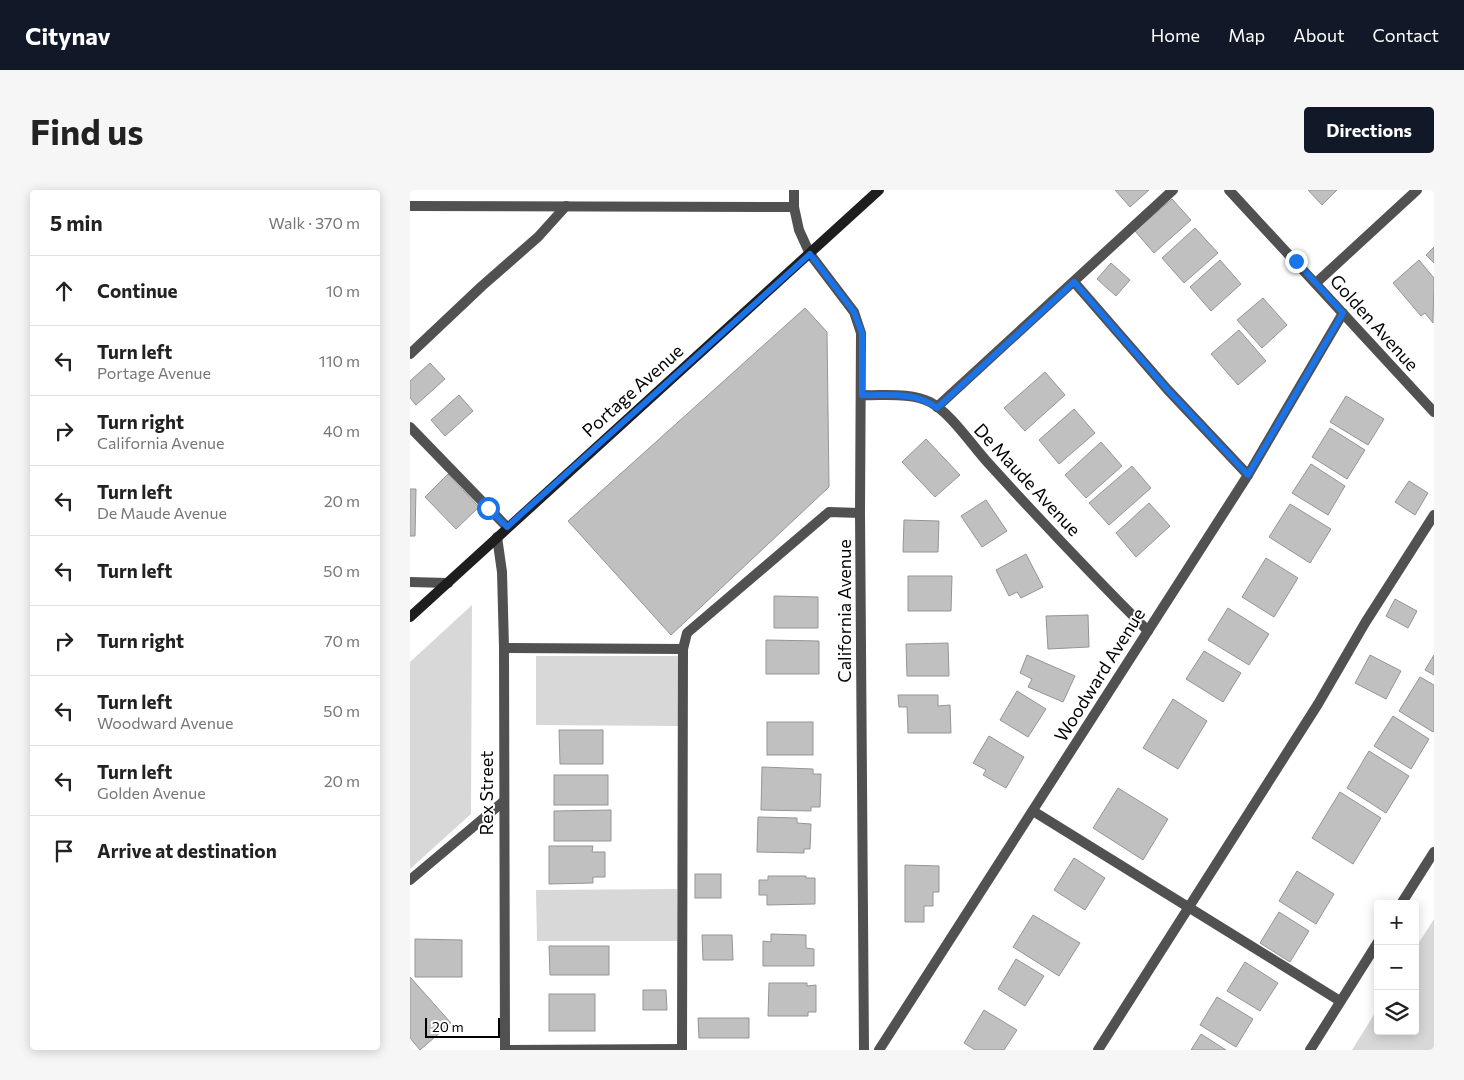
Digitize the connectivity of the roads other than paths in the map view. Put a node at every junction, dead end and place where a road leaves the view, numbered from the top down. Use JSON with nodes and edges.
{"nodes":[{"id":1,"x":794,"y":190,"type":"edge"},
{"id":2,"x":879,"y":190,"type":"edge"},
{"id":3,"x":1173,"y":190,"type":"edge"},
{"id":4,"x":1229,"y":190,"type":"edge"},
{"id":5,"x":1417,"y":190,"type":"edge"},
{"id":6,"x":410,"y":206,"type":"edge"},
{"id":7,"x":566,"y":206,"type":"junction"},
{"id":8,"x":794,"y":207,"type":"junction"},
{"id":9,"x":810,"y":254,"type":"junction"},
{"id":10,"x":1074,"y":282,"type":"junction"},
{"id":11,"x":1316,"y":283,"type":"junction"},
{"id":12,"x":1343,"y":313,"type":"junction"},
{"id":13,"x":410,"y":354,"type":"edge"},
{"id":14,"x":862,"y":395,"type":"junction"},
{"id":15,"x":937,"y":408,"type":"junction"},
{"id":16,"x":1434,"y":412,"type":"edge"},
{"id":17,"x":410,"y":427,"type":"edge"},
{"id":18,"x":1248,"y":475,"type":"junction"},
{"id":19,"x":860,"y":513,"type":"junction"},
{"id":20,"x":1434,"y":515,"type":"edge"},
{"id":21,"x":507,"y":527,"type":"junction"},
{"id":22,"x":497,"y":537,"type":"junction"},
{"id":23,"x":410,"y":582,"type":"edge"},
{"id":24,"x":448,"y":583,"type":"junction"},
{"id":25,"x":410,"y":617,"type":"edge"},
{"id":26,"x":1148,"y":630,"type":"junction"},
{"id":27,"x":504,"y":648,"type":"junction"},
{"id":28,"x":683,"y":649,"type":"junction"},
{"id":29,"x":504,"y":801,"type":"junction"},
{"id":30,"x":1033,"y":811,"type":"junction"},
{"id":31,"x":1434,"y":852,"type":"edge"},
{"id":32,"x":410,"y":880,"type":"edge"},
{"id":33,"x":1404,"y":900,"type":"edge"},
{"id":34,"x":1188,"y":907,"type":"junction"},
{"id":35,"x":1376,"y":945,"type":"edge"},
{"id":36,"x":1340,"y":1001,"type":"junction"},
{"id":37,"x":504,"y":1050,"type":"edge"},
{"id":38,"x":682,"y":1050,"type":"edge"},
{"id":39,"x":864,"y":1050,"type":"edge"},
{"id":40,"x":880,"y":1050,"type":"edge"},
{"id":41,"x":1098,"y":1050,"type":"edge"},
{"id":42,"x":1310,"y":1050,"type":"edge"}],
"edges":[{"from":1,"to":8,"type":"street","name":"California Avenue"},
{"from":2,"to":9,"type":"main road","name":"Portage Avenue"},
{"from":3,"to":10,"type":"street"},
{"from":4,"to":11,"type":"street","name":"Golden Avenue"},
{"from":5,"to":11,"type":"street"},
{"from":6,"to":7,"type":"street"},
{"from":7,"to":8,"type":"street"},
{"from":7,"to":13,"type":"street"},
{"from":8,"to":9,"type":"street","name":"California Avenue"},
{"from":9,"to":14,"type":"street","name":"California Avenue"},
{"from":9,"to":21,"type":"main road","name":"Portage Avenue"},
{"from":10,"to":15,"type":"street"},
{"from":10,"to":18,"type":"street"},
{"from":11,"to":12,"type":"street","name":"Golden Avenue"},
{"from":12,"to":16,"type":"street","name":"Golden Avenue"},
{"from":12,"to":18,"type":"street","name":"Woodward Avenue"},
{"from":14,"to":15,"type":"street","name":"De Maude Avenue"},
{"from":14,"to":19,"type":"street","name":"California Avenue"},
{"from":15,"to":26,"type":"street","name":"De Maude Avenue"},
{"from":17,"to":21,"type":"street"},
{"from":18,"to":26,"type":"street","name":"Woodward Avenue"},
{"from":19,"to":28,"type":"street"},
{"from":19,"to":39,"type":"street","name":"California Avenue"},
{"from":20,"to":34,"type":"street"},
{"from":21,"to":22,"type":"main road","name":"Portage Avenue"},
{"from":22,"to":24,"type":"main road","name":"Portage Avenue"},
{"from":22,"to":27,"type":"street","name":"Rex Street"},
{"from":23,"to":24,"type":"street"},
{"from":24,"to":25,"type":"main road","name":"Portage Avenue"},
{"from":26,"to":30,"type":"street","name":"Woodward Avenue"},
{"from":27,"to":28,"type":"street"},
{"from":27,"to":29,"type":"street","name":"Rex Street"},
{"from":28,"to":38,"type":"street"},
{"from":29,"to":32,"type":"street"},
{"from":29,"to":37,"type":"street","name":"Rex Street"},
{"from":30,"to":34,"type":"street"},
{"from":30,"to":40,"type":"street","name":"Woodward Avenue"},
{"from":31,"to":33,"type":"street"},
{"from":34,"to":36,"type":"street"},
{"from":34,"to":41,"type":"street"},
{"from":35,"to":36,"type":"street"},
{"from":36,"to":42,"type":"street"},
{"from":37,"to":38,"type":"street"}]}
